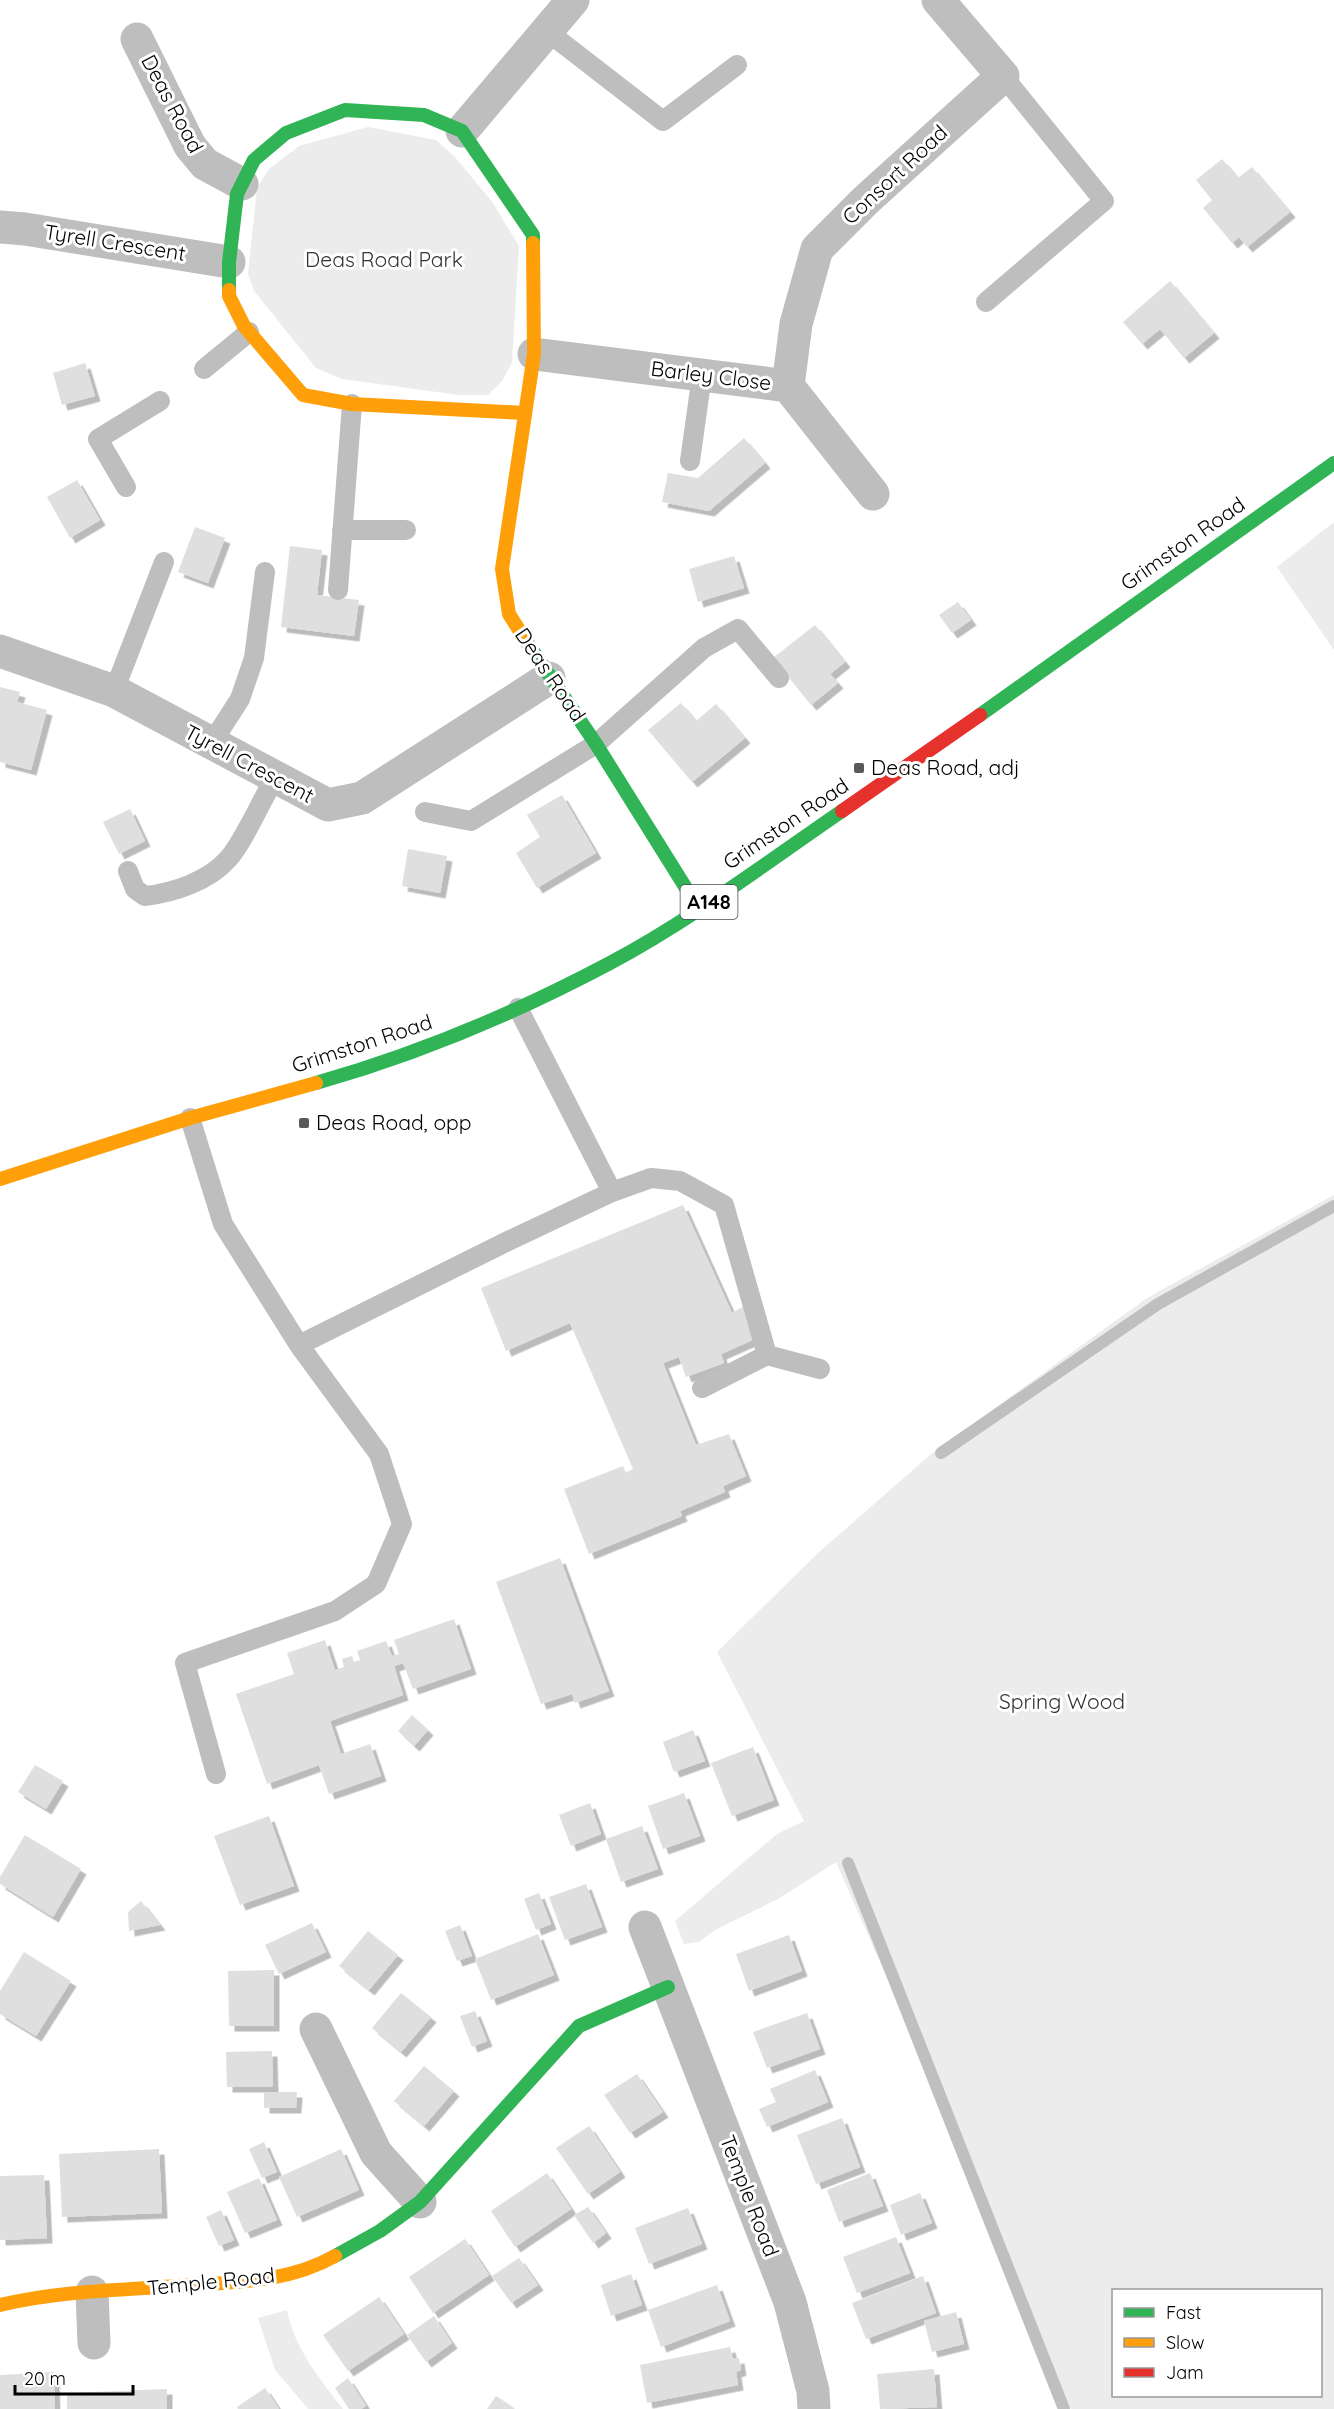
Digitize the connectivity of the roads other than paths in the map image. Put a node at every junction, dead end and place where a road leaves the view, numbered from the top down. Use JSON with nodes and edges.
{"nodes":[{"id":1,"x":573,"y":0,"type":"edge"},
{"id":2,"x":938,"y":0,"type":"edge"},
{"id":3,"x":548,"y":32,"type":"junction"},
{"id":4,"x":137,"y":39,"type":"dead end"},
{"id":5,"x":737,"y":65,"type":"dead end"},
{"id":6,"x":1003,"y":76,"type":"junction"},
{"id":7,"x":462,"y":131,"type":"junction"},
{"id":8,"x":242,"y":184,"type":"junction"},
{"id":9,"x":0,"y":227,"type":"edge"},
{"id":10,"x":229,"y":262,"type":"junction"},
{"id":11,"x":986,"y":302,"type":"dead end"},
{"id":12,"x":249,"y":332,"type":"junction"},
{"id":13,"x":534,"y":354,"type":"junction"},
{"id":14,"x":204,"y":369,"type":"dead end"},
{"id":15,"x":702,"y":375,"type":"junction"},
{"id":16,"x":788,"y":386,"type":"junction"},
{"id":17,"x":160,"y":401,"type":"dead end"},
{"id":18,"x":352,"y":404,"type":"junction"},
{"id":19,"x":525,"y":412,"type":"junction"},
{"id":20,"x":690,"y":461,"type":"dead end"},
{"id":21,"x":1334,"y":463,"type":"edge"},
{"id":22,"x":126,"y":487,"type":"dead end"},
{"id":23,"x":873,"y":494,"type":"dead end"},
{"id":24,"x":342,"y":530,"type":"junction"},
{"id":25,"x":406,"y":530,"type":"dead end"},
{"id":26,"x":164,"y":562,"type":"dead end"},
{"id":27,"x":265,"y":572,"type":"dead end"},
{"id":28,"x":338,"y":590,"type":"dead end"},
{"id":29,"x":0,"y":651,"type":"edge"},
{"id":30,"x":549,"y":678,"type":"junction"},
{"id":31,"x":779,"y":678,"type":"dead end"},
{"id":32,"x":114,"y":691,"type":"junction"},
{"id":33,"x":211,"y":744,"type":"junction"},
{"id":34,"x":596,"y":744,"type":"junction"},
{"id":35,"x":274,"y":778,"type":"junction"},
{"id":36,"x":424,"y":812,"type":"dead end"},
{"id":37,"x":128,"y":871,"type":"dead end"},
{"id":38,"x":699,"y":909,"type":"junction"},
{"id":39,"x":518,"y":1008,"type":"junction"},
{"id":40,"x":190,"y":1118,"type":"junction"},
{"id":41,"x":0,"y":1179,"type":"edge"},
{"id":42,"x":612,"y":1192,"type":"junction"},
{"id":43,"x":298,"y":1345,"type":"junction"},
{"id":44,"x":767,"y":1355,"type":"junction"},
{"id":45,"x":820,"y":1369,"type":"dead end"},
{"id":46,"x":702,"y":1388,"type":"dead end"},
{"id":47,"x":216,"y":1774,"type":"dead end"},
{"id":48,"x":645,"y":1927,"type":"dead end"},
{"id":49,"x":668,"y":1987,"type":"junction"},
{"id":50,"x":316,"y":2029,"type":"dead end"},
{"id":51,"x":420,"y":2202,"type":"junction"},
{"id":52,"x":92,"y":2292,"type":"junction"},
{"id":53,"x":0,"y":2305,"type":"edge"},
{"id":54,"x":94,"y":2343,"type":"dead end"},
{"id":55,"x":814,"y":2409,"type":"edge"}],
"edges":[{"from":1,"to":3,"type":"street"},
{"from":2,"to":6,"type":"street"},
{"from":3,"to":5,"type":"lane"},
{"from":3,"to":7,"type":"street"},
{"from":4,"to":8,"type":"street","name":"Deas Road"},
{"from":6,"to":11,"type":"lane"},
{"from":6,"to":16,"type":"street","name":"Consort Road"},
{"from":7,"to":8,"type":"street"},
{"from":7,"to":13,"type":"street","name":"Deas Road"},
{"from":8,"to":10,"type":"street"},
{"from":9,"to":10,"type":"street","name":"Tyrell Crescent"},
{"from":10,"to":12,"type":"street"},
{"from":12,"to":14,"type":"lane"},
{"from":12,"to":18,"type":"street"},
{"from":13,"to":15,"type":"street","name":"Barley Close"},
{"from":13,"to":19,"type":"street","name":"Deas Road"},
{"from":15,"to":16,"type":"street","name":"Barley Close"},
{"from":15,"to":20,"type":"lane"},
{"from":16,"to":23,"type":"street","name":"Barley Close"},
{"from":17,"to":22,"type":"lane"},
{"from":18,"to":19,"type":"street"},
{"from":18,"to":24,"type":"lane"},
{"from":19,"to":30,"type":"street","name":"Deas Road"},
{"from":21,"to":38,"type":"street","name":"Grimston Road","number":"A148"},
{"from":24,"to":25,"type":"lane"},
{"from":24,"to":28,"type":"lane"},
{"from":26,"to":32,"type":"lane"},
{"from":27,"to":33,"type":"lane"},
{"from":29,"to":32,"type":"street","name":"Tyrell Crescent"},
{"from":30,"to":34,"type":"street","name":"Deas Road"},
{"from":30,"to":35,"type":"street","name":"Tyrell Crescent"},
{"from":31,"to":34,"type":"lane"},
{"from":32,"to":33,"type":"street","name":"Tyrell Crescent"},
{"from":33,"to":35,"type":"street","name":"Tyrell Crescent"},
{"from":34,"to":36,"type":"lane"},
{"from":34,"to":38,"type":"street","name":"Deas Road"},
{"from":35,"to":37,"type":"lane"},
{"from":38,"to":39,"type":"street","name":"Grimston Road","number":"A148"},
{"from":39,"to":40,"type":"street","name":"Grimston Road","number":"A148"},
{"from":39,"to":42,"type":"lane"},
{"from":40,"to":41,"type":"street","name":"Grimston Road","number":"A148"},
{"from":40,"to":43,"type":"lane"},
{"from":42,"to":43,"type":"lane"},
{"from":42,"to":44,"type":"lane"},
{"from":43,"to":47,"type":"lane"},
{"from":44,"to":45,"type":"lane"},
{"from":44,"to":46,"type":"lane"},
{"from":48,"to":49,"type":"street","name":"Temple Road"},
{"from":49,"to":51,"type":"street","name":"Temple Road"},
{"from":49,"to":55,"type":"street","name":"Temple Road"},
{"from":50,"to":51,"type":"street"},
{"from":51,"to":52,"type":"street","name":"Temple Road"},
{"from":52,"to":53,"type":"street","name":"Temple Road"},
{"from":52,"to":54,"type":"street"}]}
